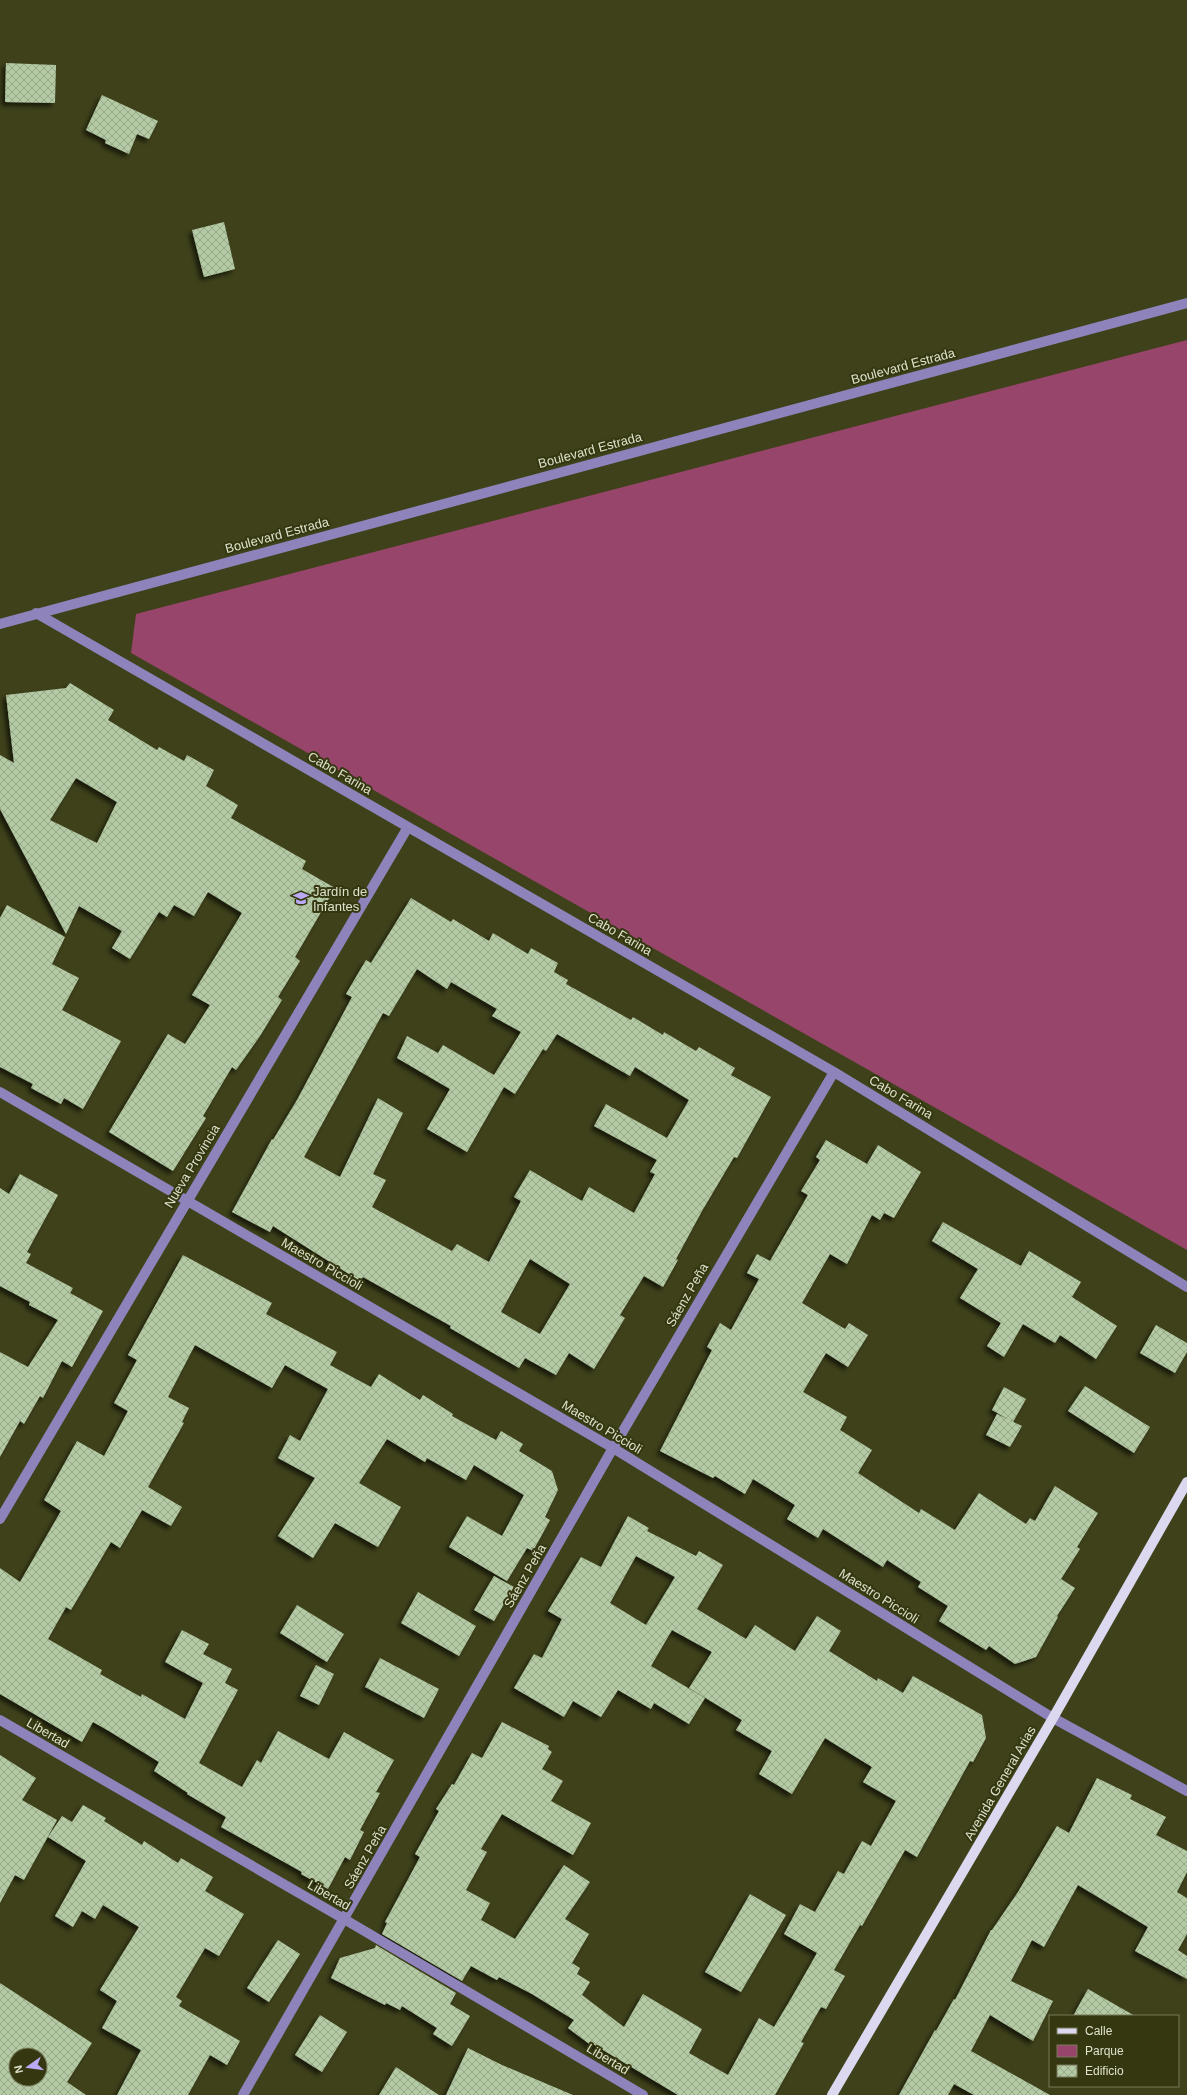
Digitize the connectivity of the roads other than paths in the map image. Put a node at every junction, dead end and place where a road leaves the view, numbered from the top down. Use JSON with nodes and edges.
{"nodes":[{"id":1,"x":1187,"y":303,"type":"edge"},
{"id":2,"x":36,"y":613,"type":"junction"},
{"id":3,"x":0,"y":624,"type":"edge"},
{"id":4,"x":408,"y":827,"type":"junction"},
{"id":5,"x":834,"y":1072,"type":"junction"},
{"id":6,"x":0,"y":1092,"type":"edge"},
{"id":7,"x":186,"y":1200,"type":"junction"},
{"id":8,"x":1187,"y":1287,"type":"edge"},
{"id":9,"x":613,"y":1448,"type":"junction"},
{"id":10,"x":1187,"y":1482,"type":"edge"},
{"id":11,"x":0,"y":1519,"type":"edge"},
{"id":12,"x":1053,"y":1718,"type":"junction"},
{"id":13,"x":0,"y":1720,"type":"edge"},
{"id":14,"x":1187,"y":1791,"type":"edge"},
{"id":15,"x":344,"y":1919,"type":"junction"},
{"id":16,"x":243,"y":2095,"type":"edge"},
{"id":17,"x":643,"y":2095,"type":"edge"},
{"id":18,"x":832,"y":2095,"type":"edge"}],
"edges":[{"from":1,"to":2,"type":"street","name":"Boulevard Estrada"},
{"from":2,"to":3,"type":"street","name":"Boulevard Estrada"},
{"from":2,"to":4,"type":"street","name":"Cabo Farina"},
{"from":4,"to":5,"type":"street","name":"Cabo Farina"},
{"from":4,"to":7,"type":"street","name":"Nueva Provincia"},
{"from":5,"to":8,"type":"street","name":"Cabo Farina"},
{"from":5,"to":9,"type":"street","name":"Sáenz Peña"},
{"from":6,"to":7,"type":"street","name":"Maestro Piccioli"},
{"from":7,"to":9,"type":"street","name":"Maestro Piccioli"},
{"from":7,"to":11,"type":"street","name":"Nueva Provincia"},
{"from":9,"to":12,"type":"street","name":"Maestro Piccioli"},
{"from":9,"to":15,"type":"street","name":"Sáenz Peña"},
{"from":10,"to":12,"type":"main road","name":"Avenida General Arias"},
{"from":12,"to":14,"type":"street","name":"Maestro Piccioli"},
{"from":12,"to":18,"type":"main road","name":"Avenida General Arias"},
{"from":13,"to":15,"type":"street","name":"Libertad"},
{"from":15,"to":16,"type":"street","name":"Sáenz Peña"},
{"from":15,"to":17,"type":"street","name":"Libertad"}]}
